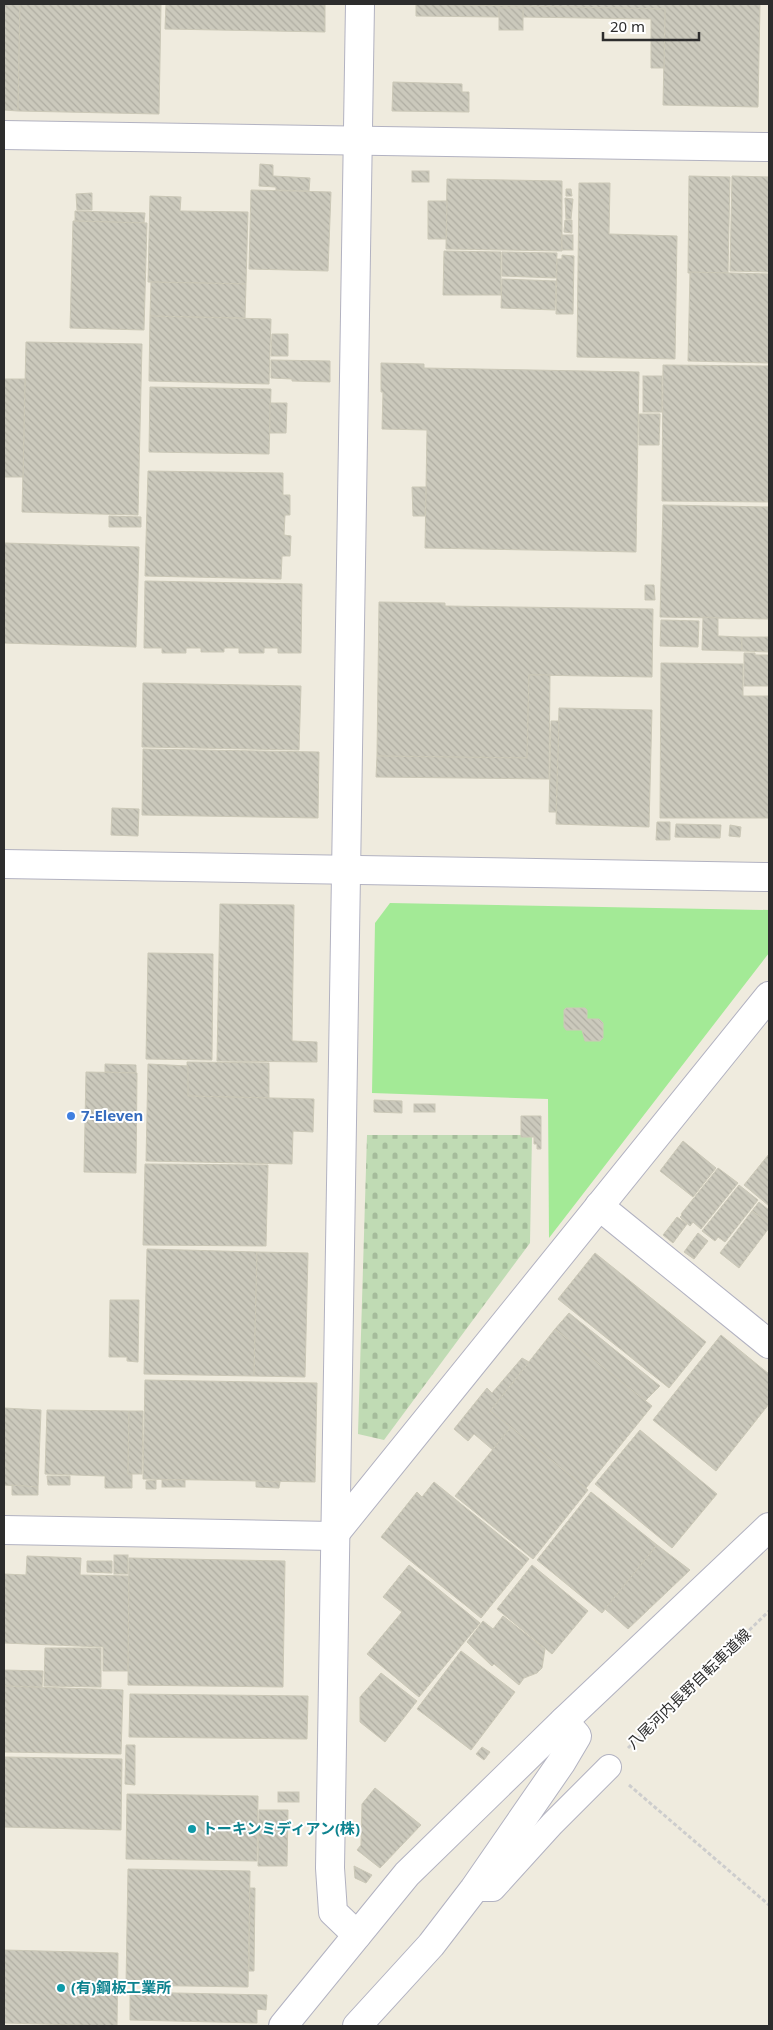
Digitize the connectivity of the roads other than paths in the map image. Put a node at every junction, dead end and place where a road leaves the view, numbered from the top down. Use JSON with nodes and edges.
{"nodes":[{"id":1,"x":360,"y":4,"type":"edge"},
{"id":2,"x":4,"y":135,"type":"edge"},
{"id":3,"x":358,"y":141,"type":"junction"},
{"id":4,"x":769,"y":148,"type":"edge"},
{"id":5,"x":4,"y":864,"type":"edge"},
{"id":6,"x":346,"y":871,"type":"junction"},
{"id":7,"x":769,"y":877,"type":"edge"},
{"id":8,"x":769,"y":996,"type":"edge"},
{"id":9,"x":599,"y":1206,"type":"junction"},
{"id":10,"x":769,"y":1344,"type":"edge"},
{"id":11,"x":769,"y":1527,"type":"edge"},
{"id":12,"x":4,"y":1530,"type":"edge"},
{"id":13,"x":336,"y":1533,"type":"junction"},
{"id":14,"x":564,"y":1721,"type":"junction"},
{"id":15,"x":609,"y":1767,"type":"road end"},
{"id":16,"x":474,"y":1889,"type":"junction"},
{"id":17,"x":358,"y":1935,"type":"junction"},
{"id":18,"x":283,"y":2026,"type":"edge"},
{"id":19,"x":357,"y":2026,"type":"edge"}],
"edges":[{"from":1,"to":3,"type":"street"},
{"from":2,"to":3,"type":"street"},
{"from":3,"to":4,"type":"street"},
{"from":3,"to":6,"type":"street"},
{"from":5,"to":6,"type":"street"},
{"from":6,"to":7,"type":"street"},
{"from":6,"to":13,"type":"street"},
{"from":8,"to":9,"type":"street"},
{"from":9,"to":10,"type":"street"},
{"from":9,"to":13,"type":"street"},
{"from":11,"to":14,"type":"street"},
{"from":12,"to":13,"type":"street"},
{"from":13,"to":17,"type":"street"},
{"from":14,"to":16,"type":"street"},
{"from":14,"to":17,"type":"street"},
{"from":15,"to":16,"type":"street"},
{"from":16,"to":19,"type":"street"},
{"from":17,"to":18,"type":"street"}]}
